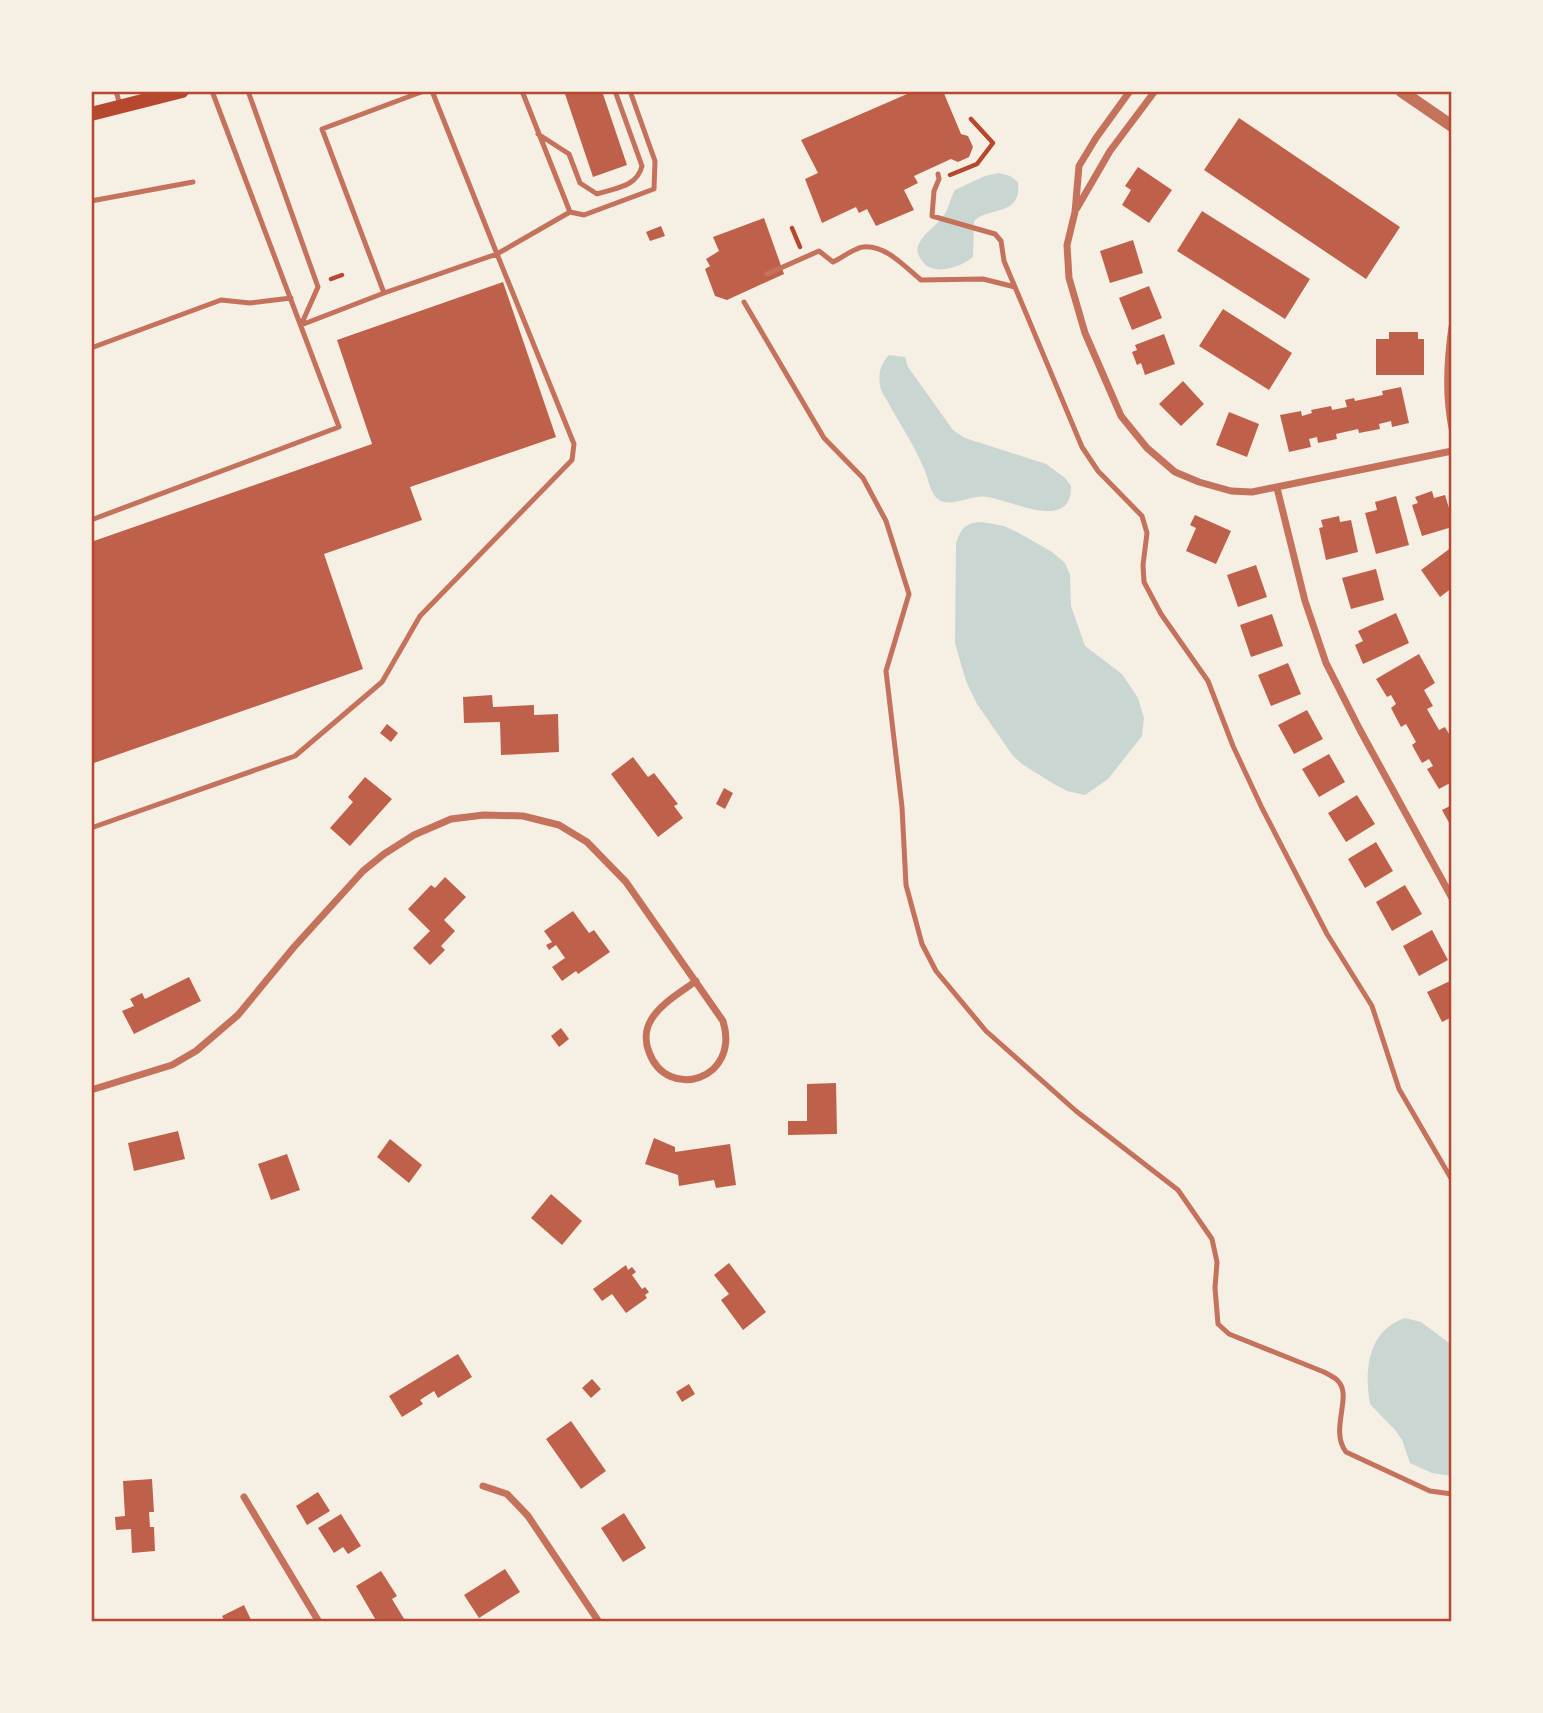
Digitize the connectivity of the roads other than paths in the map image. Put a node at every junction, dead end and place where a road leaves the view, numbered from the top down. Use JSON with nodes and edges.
{"nodes":[{"id":1,"x":116,"y":91,"type":"edge"},
{"id":2,"x":182,"y":91,"type":"edge"},
{"id":3,"x":212,"y":91,"type":"edge"},
{"id":4,"x":248,"y":91,"type":"edge"},
{"id":5,"x":424,"y":91,"type":"edge"},
{"id":6,"x":432,"y":91,"type":"edge"},
{"id":7,"x":522,"y":91,"type":"edge"},
{"id":8,"x":615,"y":91,"type":"edge"},
{"id":9,"x":630,"y":91,"type":"edge"},
{"id":10,"x":1130,"y":91,"type":"edge"},
{"id":11,"x":1155,"y":91,"type":"edge"},
{"id":12,"x":1401,"y":91,"type":"edge"},
{"id":13,"x":121,"y":108,"type":"junction"},
{"id":14,"x":91,"y":114,"type":"edge"},
{"id":15,"x":1452,"y":126,"type":"edge"},
{"id":16,"x":538,"y":134,"type":"junction"},
{"id":17,"x":939,"y":177,"type":"road end"},
{"id":18,"x":193,"y":182,"type":"dead end"},
{"id":19,"x":91,"y":201,"type":"edge"},
{"id":20,"x":570,"y":212,"type":"junction"},
{"id":21,"x":1075,"y":212,"type":"junction"},
{"id":22,"x":497,"y":254,"type":"junction"},
{"id":23,"x":767,"y":274,"type":"dead end"},
{"id":24,"x":1014,"y":287,"type":"junction"},
{"id":25,"x":384,"y":293,"type":"junction"},
{"id":26,"x":291,"y":299,"type":"junction"},
{"id":27,"x":744,"y":302,"type":"dead end"},
{"id":28,"x":301,"y":325,"type":"junction"},
{"id":29,"x":1452,"y":327,"type":"edge"},
{"id":30,"x":91,"y":348,"type":"edge"},
{"id":31,"x":1452,"y":428,"type":"edge"},
{"id":32,"x":1452,"y":451,"type":"edge"},
{"id":33,"x":1277,"y":488,"type":"junction"},
{"id":34,"x":91,"y":520,"type":"edge"},
{"id":35,"x":91,"y":828,"type":"edge"},
{"id":36,"x":1449,"y":885,"type":"edge"},
{"id":37,"x":1452,"y":898,"type":"edge"},
{"id":38,"x":696,"y":982,"type":"junction"},
{"id":39,"x":91,"y":1090,"type":"edge"},
{"id":40,"x":1452,"y":1180,"type":"edge"},
{"id":41,"x":483,"y":1486,"type":"dead end"},
{"id":42,"x":1452,"y":1494,"type":"edge"},
{"id":43,"x":244,"y":1497,"type":"dead end"},
{"id":44,"x":319,"y":1622,"type":"edge"},
{"id":45,"x":598,"y":1622,"type":"edge"}],
"edges":[{"from":1,"to":13,"type":"lane"},
{"from":2,"to":13,"type":"main road"},
{"from":3,"to":26,"type":"lane"},
{"from":4,"to":28,"type":"lane"},
{"from":5,"to":25,"type":"lane"},
{"from":6,"to":22,"type":"lane"},
{"from":7,"to":16,"type":"lane"},
{"from":8,"to":16,"type":"lane"},
{"from":9,"to":20,"type":"lane"},
{"from":10,"to":21,"type":"street"},
{"from":11,"to":21,"type":"street"},
{"from":12,"to":15,"type":"street"},
{"from":13,"to":14,"type":"main road"},
{"from":16,"to":20,"type":"lane"},
{"from":17,"to":24,"type":"lane"},
{"from":18,"to":19,"type":"lane"},
{"from":20,"to":22,"type":"lane"},
{"from":21,"to":33,"type":"street"},
{"from":22,"to":25,"type":"lane"},
{"from":22,"to":35,"type":"lane"},
{"from":23,"to":24,"type":"lane"},
{"from":24,"to":40,"type":"lane"},
{"from":25,"to":28,"type":"lane"},
{"from":26,"to":28,"type":"lane"},
{"from":26,"to":30,"type":"lane"},
{"from":27,"to":42,"type":"lane"},
{"from":28,"to":34,"type":"lane"},
{"from":29,"to":31,"type":"street"},
{"from":32,"to":33,"type":"street"},
{"from":33,"to":36,"type":"street"},
{"from":36,"to":37,"type":"street"},
{"from":38,"to":38,"type":"street"},
{"from":38,"to":39,"type":"street"},
{"from":41,"to":45,"type":"street"},
{"from":43,"to":44,"type":"street"}]}
